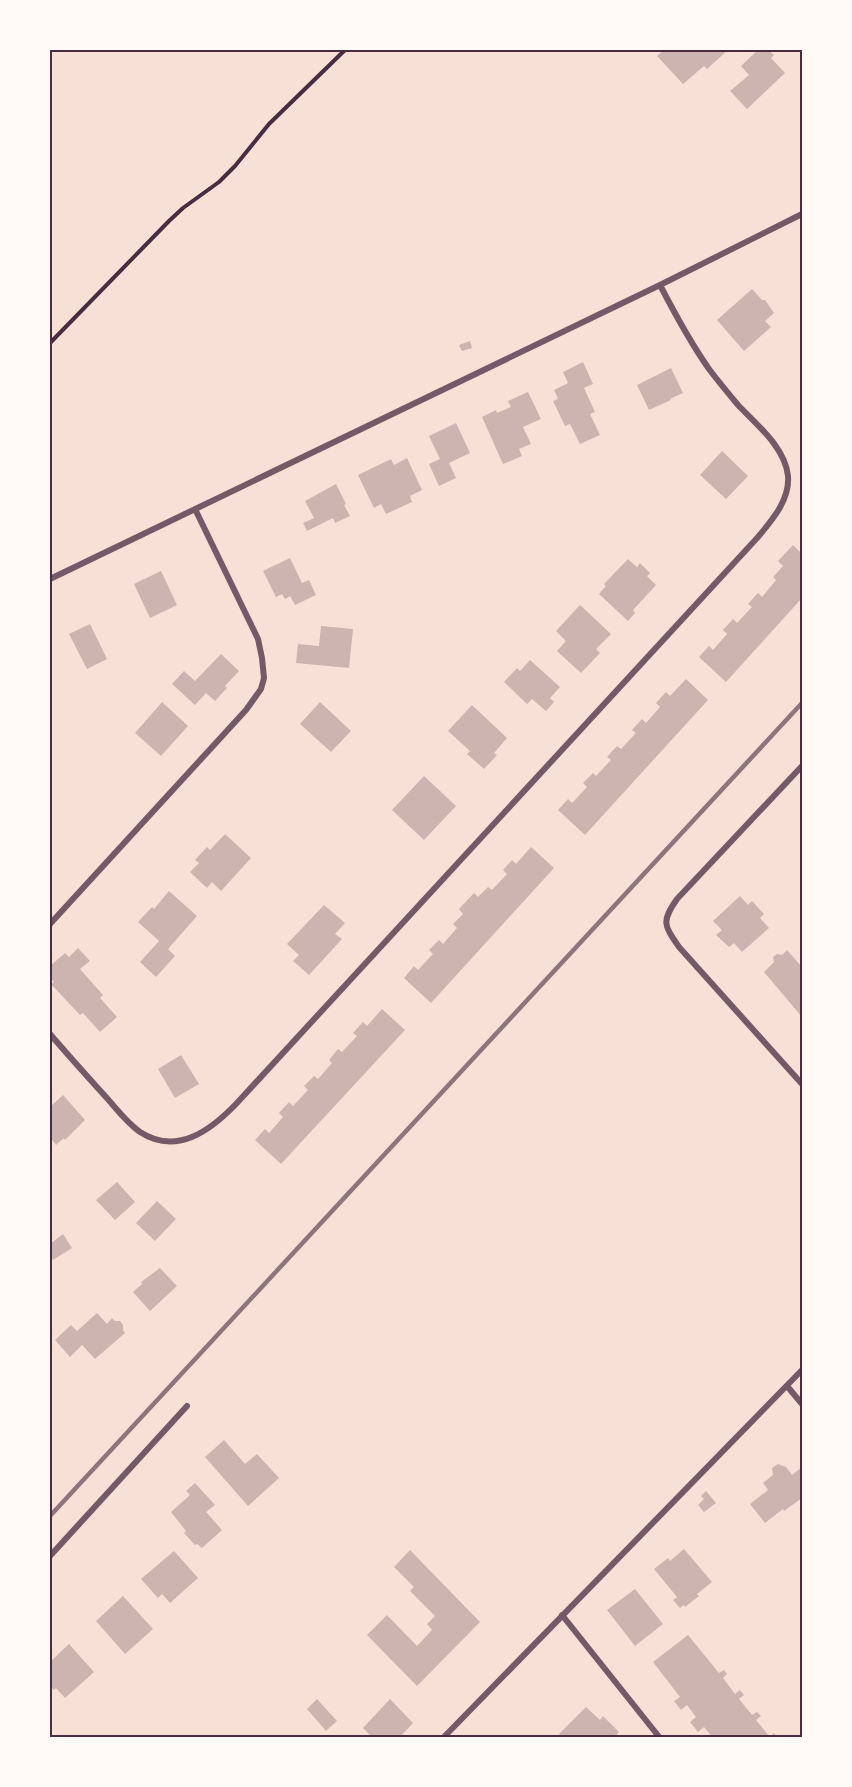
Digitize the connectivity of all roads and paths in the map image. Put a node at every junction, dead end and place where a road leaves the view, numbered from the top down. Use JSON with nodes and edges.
{"nodes":[{"id":1,"x":345,"y":50,"type":"edge"},
{"id":2,"x":802,"y":214,"type":"edge"},
{"id":3,"x":660,"y":285,"type":"junction"},
{"id":4,"x":50,"y":343,"type":"edge"},
{"id":5,"x":195,"y":509,"type":"junction"},
{"id":6,"x":50,"y":579,"type":"edge"},
{"id":7,"x":802,"y":766,"type":"edge"},
{"id":8,"x":50,"y":924,"type":"edge"},
{"id":9,"x":50,"y":1034,"type":"edge"},
{"id":10,"x":802,"y":1084,"type":"edge"},
{"id":11,"x":802,"y":1370,"type":"edge"},
{"id":12,"x":786,"y":1386,"type":"junction"},
{"id":13,"x":802,"y":1404,"type":"edge"},
{"id":14,"x":187,"y":1406,"type":"dead end"},
{"id":15,"x":50,"y":1556,"type":"edge"},
{"id":16,"x":562,"y":1615,"type":"junction"},
{"id":17,"x":443,"y":1737,"type":"edge"},
{"id":18,"x":660,"y":1737,"type":"edge"}],
"edges":[{"from":1,"to":4,"type":"path"},
{"from":2,"to":3,"type":"street"},
{"from":3,"to":5,"type":"street"},
{"from":3,"to":9,"type":"street"},
{"from":5,"to":6,"type":"street"},
{"from":5,"to":8,"type":"street"},
{"from":7,"to":10,"type":"street"},
{"from":11,"to":12,"type":"street"},
{"from":12,"to":13,"type":"street"},
{"from":12,"to":16,"type":"street"},
{"from":14,"to":15,"type":"street"},
{"from":16,"to":17,"type":"street"},
{"from":16,"to":18,"type":"street"}]}
